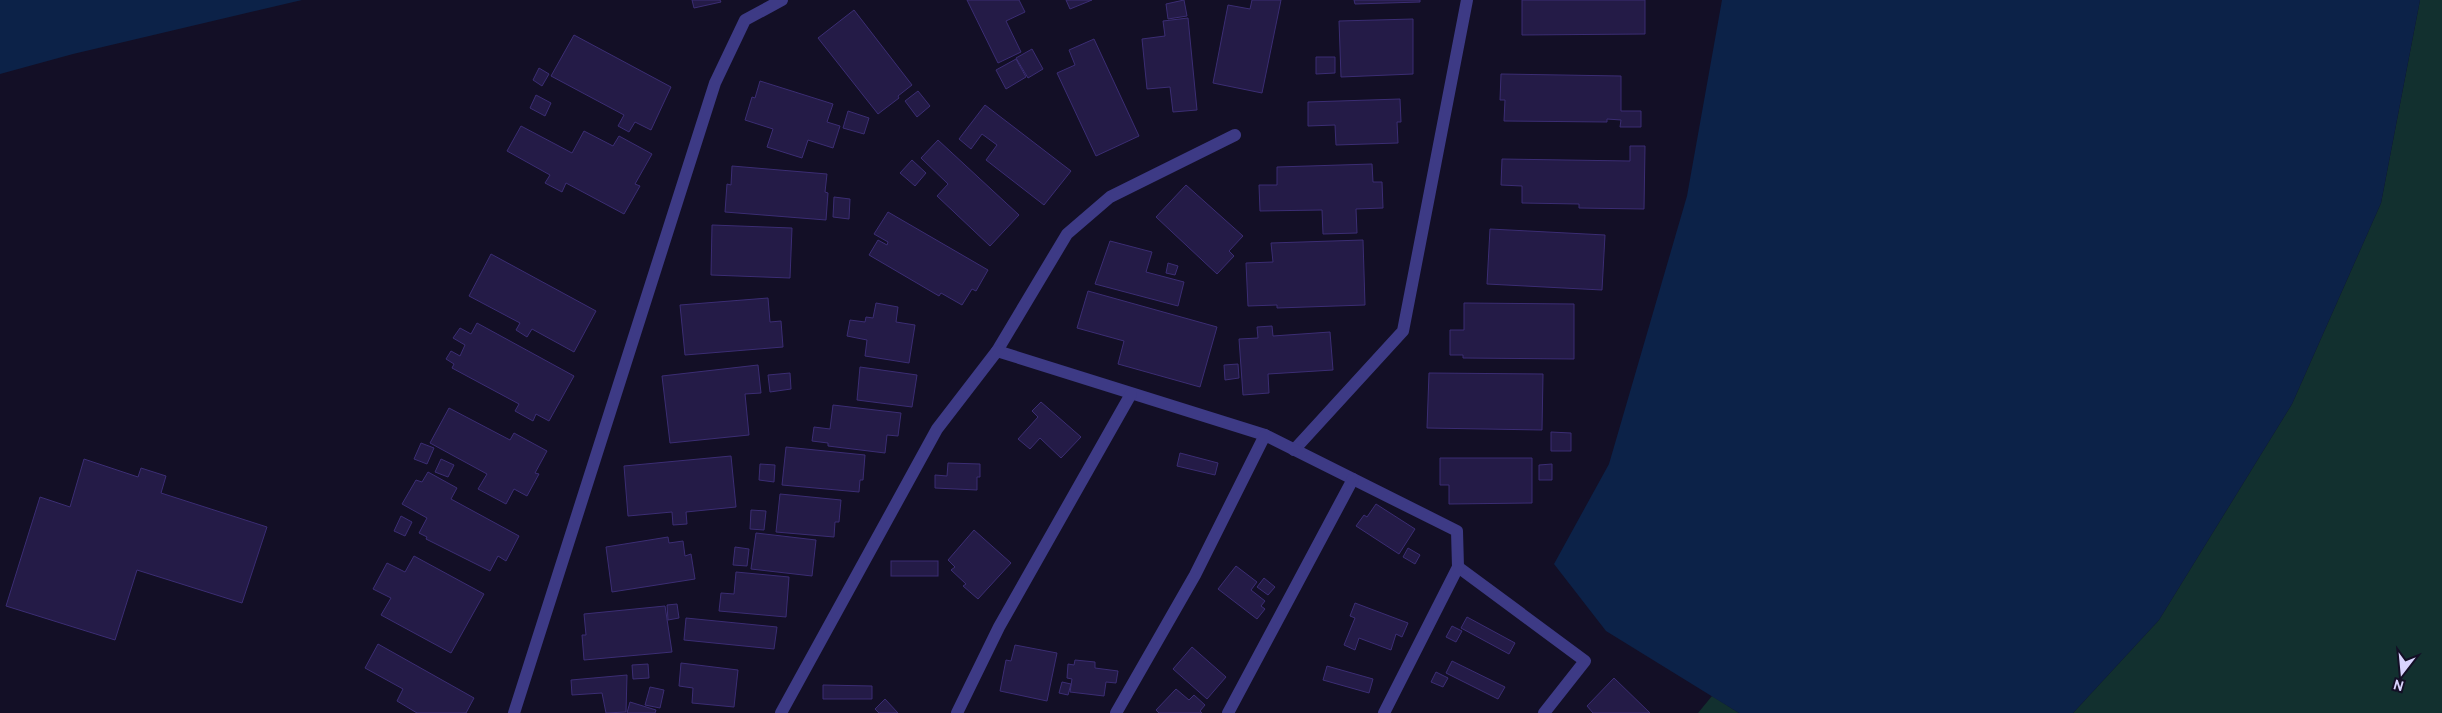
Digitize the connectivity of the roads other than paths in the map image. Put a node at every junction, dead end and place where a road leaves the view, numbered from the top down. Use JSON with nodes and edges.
{"nodes":[{"id":1,"x":782,"y":0,"type":"edge"},
{"id":2,"x":1467,"y":0,"type":"edge"},
{"id":3,"x":1235,"y":135,"type":"dead end"},
{"id":4,"x":997,"y":351,"type":"junction"},
{"id":5,"x":1131,"y":394,"type":"junction"},
{"id":6,"x":1265,"y":435,"type":"junction"},
{"id":7,"x":1294,"y":450,"type":"junction"},
{"id":8,"x":1353,"y":479,"type":"junction"},
{"id":9,"x":1458,"y":567,"type":"junction"},
{"id":10,"x":514,"y":713,"type":"edge"},
{"id":11,"x":781,"y":713,"type":"edge"},
{"id":12,"x":957,"y":713,"type":"edge"},
{"id":13,"x":1116,"y":713,"type":"edge"},
{"id":14,"x":1228,"y":713,"type":"edge"},
{"id":15,"x":1384,"y":713,"type":"edge"},
{"id":16,"x":1544,"y":713,"type":"edge"}],
"edges":[{"from":1,"to":10,"type":"lane"},
{"from":2,"to":7,"type":"lane"},
{"from":3,"to":4,"type":"lane"},
{"from":4,"to":5,"type":"lane"},
{"from":4,"to":11,"type":"lane"},
{"from":5,"to":6,"type":"lane"},
{"from":5,"to":12,"type":"lane"},
{"from":6,"to":7,"type":"lane"},
{"from":6,"to":13,"type":"lane"},
{"from":7,"to":8,"type":"lane"},
{"from":8,"to":9,"type":"lane"},
{"from":8,"to":14,"type":"lane"},
{"from":9,"to":15,"type":"lane"},
{"from":9,"to":16,"type":"lane"}]}
